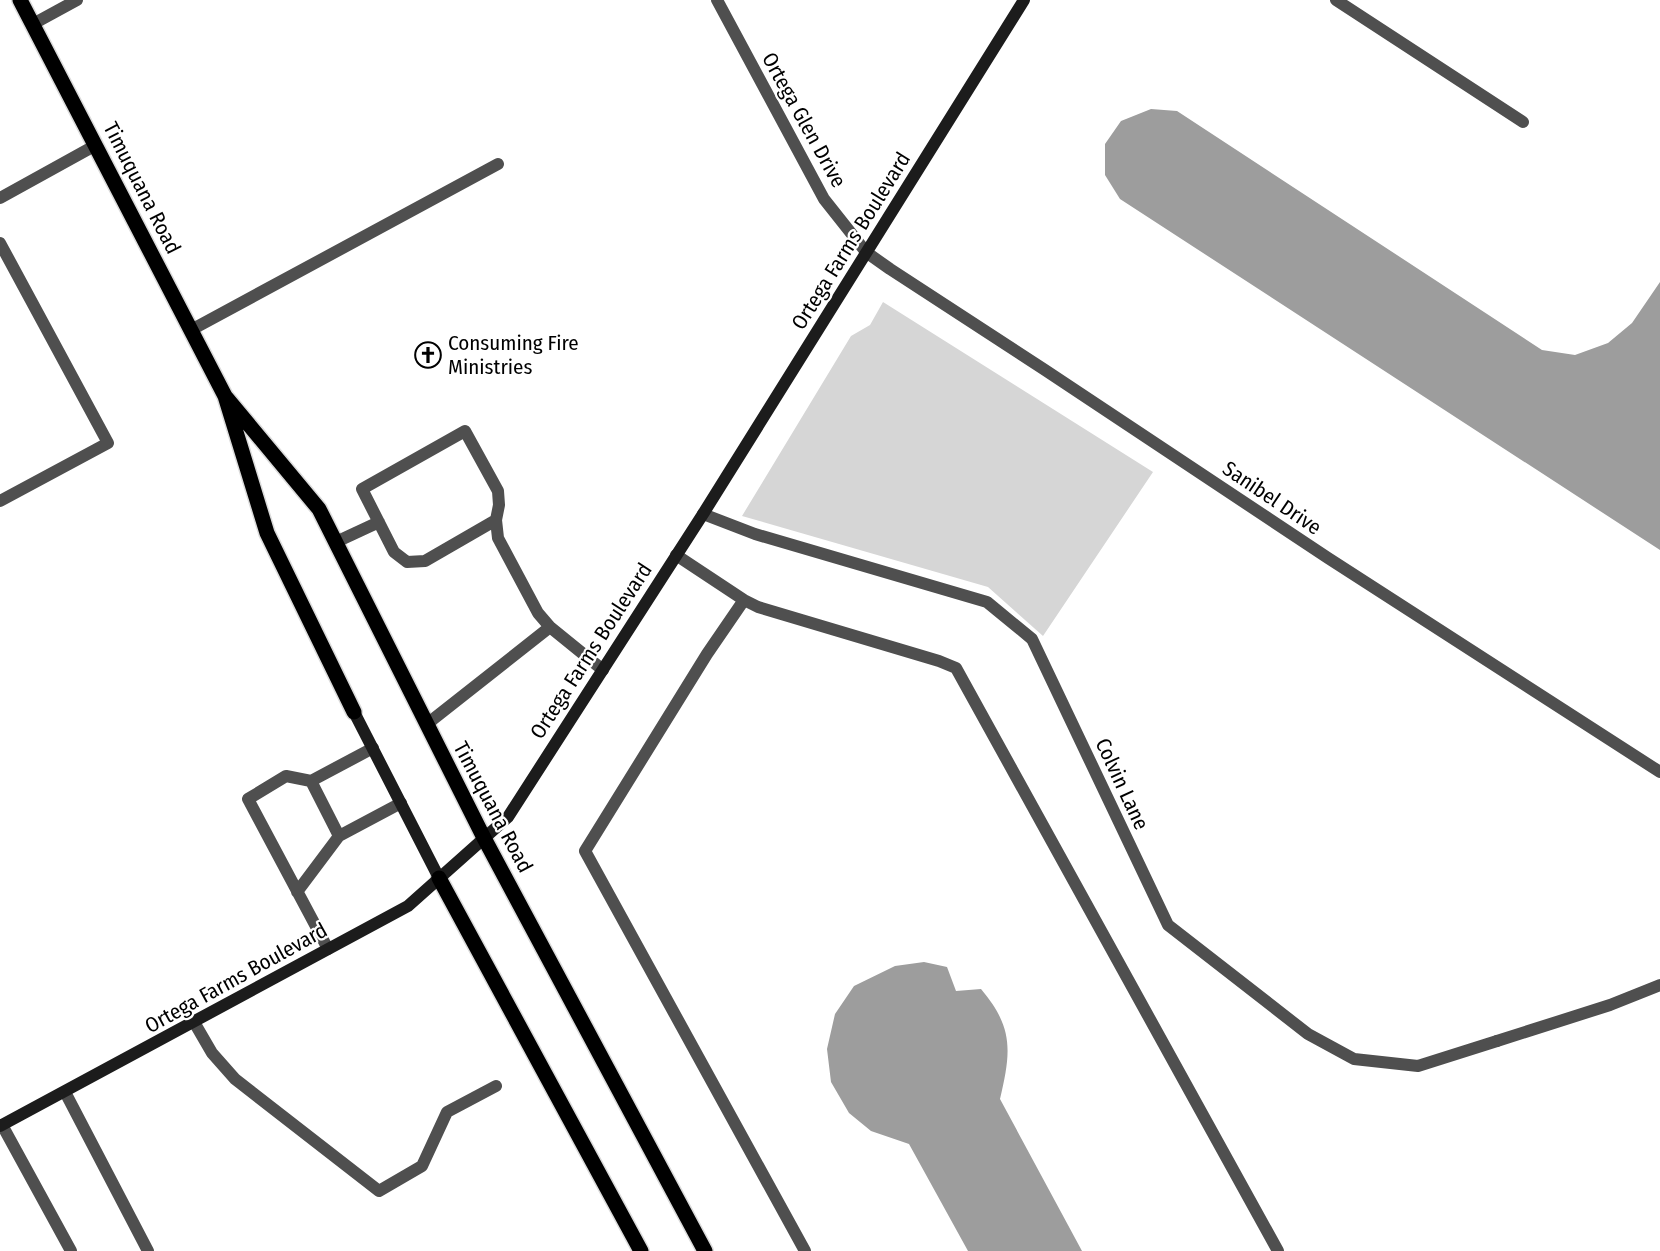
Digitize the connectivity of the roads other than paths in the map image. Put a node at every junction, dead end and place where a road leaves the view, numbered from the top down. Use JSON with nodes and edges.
{"nodes":[{"id":1,"x":20,"y":0,"type":"edge"},
{"id":2,"x":77,"y":0,"type":"edge"},
{"id":3,"x":717,"y":0,"type":"edge"},
{"id":4,"x":1024,"y":0,"type":"edge"},
{"id":5,"x":1336,"y":0,"type":"edge"},
{"id":6,"x":33,"y":24,"type":"junction"},
{"id":7,"x":1524,"y":122,"type":"dead end"},
{"id":8,"x":96,"y":145,"type":"junction"},
{"id":9,"x":498,"y":164,"type":"dead end"},
{"id":10,"x":0,"y":198,"type":"edge"},
{"id":11,"x":0,"y":243,"type":"edge"},
{"id":12,"x":866,"y":252,"type":"junction"},
{"id":13,"x":191,"y":330,"type":"junction"},
{"id":14,"x":225,"y":396,"type":"junction"},
{"id":15,"x":0,"y":501,"type":"edge"},
{"id":16,"x":704,"y":514,"type":"junction"},
{"id":17,"x":496,"y":520,"type":"junction"},
{"id":18,"x":379,"y":522,"type":"junction"},
{"id":19,"x":336,"y":542,"type":"junction"},
{"id":20,"x":676,"y":555,"type":"junction"},
{"id":21,"x":744,"y":600,"type":"junction"},
{"id":22,"x":550,"y":627,"type":"junction"},
{"id":23,"x":603,"y":670,"type":"junction"},
{"id":24,"x":354,"y":712,"type":"joint"},
{"id":25,"x":426,"y":724,"type":"junction"},
{"id":26,"x":373,"y":748,"type":"junction"},
{"id":27,"x":1660,"y":772,"type":"edge"},
{"id":28,"x":311,"y":781,"type":"junction"},
{"id":29,"x":400,"y":803,"type":"junction"},
{"id":30,"x":339,"y":836,"type":"junction"},
{"id":31,"x":484,"y":838,"type":"junction"},
{"id":32,"x":439,"y":878,"type":"junction"},
{"id":33,"x":297,"y":892,"type":"junction"},
{"id":34,"x":328,"y":949,"type":"junction"},
{"id":35,"x":1660,"y":985,"type":"edge"},
{"id":36,"x":194,"y":1022,"type":"junction"},
{"id":37,"x":496,"y":1086,"type":"dead end"},
{"id":38,"x":65,"y":1092,"type":"junction"},
{"id":39,"x":1,"y":1126,"type":"edge"},
{"id":40,"x":71,"y":1251,"type":"edge"},
{"id":41,"x":148,"y":1251,"type":"edge"},
{"id":42,"x":641,"y":1251,"type":"edge"},
{"id":43,"x":705,"y":1251,"type":"edge"},
{"id":44,"x":805,"y":1251,"type":"edge"},
{"id":45,"x":1278,"y":1251,"type":"edge"}],
"edges":[{"from":1,"to":6,"type":"main road","name":"Timuquana Road"},
{"from":2,"to":6,"type":"street"},
{"from":3,"to":12,"type":"street","name":"Ortega Glen Drive"},
{"from":4,"to":12,"type":"street","name":"Ortega Farms Boulevard"},
{"from":5,"to":7,"type":"street"},
{"from":6,"to":8,"type":"main road","name":"Timuquana Road"},
{"from":8,"to":10,"type":"street"},
{"from":8,"to":13,"type":"main road","name":"Timuquana Road"},
{"from":9,"to":13,"type":"street"},
{"from":11,"to":15,"type":"street"},
{"from":12,"to":16,"type":"street","name":"Ortega Farms Boulevard"},
{"from":12,"to":27,"type":"street","name":"Sanibel Drive"},
{"from":13,"to":14,"type":"main road","name":"Timuquana Road"},
{"from":14,"to":19,"type":"main road","name":"Timuquana Road"},
{"from":14,"to":24,"type":"main road","name":"Timuquana Road"},
{"from":16,"to":20,"type":"street","name":"Ortega Farms Boulevard"},
{"from":16,"to":35,"type":"street","name":"Colvin Lane"},
{"from":17,"to":18,"type":"street"},
{"from":17,"to":18,"type":"street"},
{"from":17,"to":22,"type":"street"},
{"from":18,"to":19,"type":"street"},
{"from":19,"to":25,"type":"main road","name":"Timuquana Road"},
{"from":20,"to":21,"type":"street"},
{"from":20,"to":23,"type":"street","name":"Ortega Farms Boulevard"},
{"from":21,"to":44,"type":"street"},
{"from":21,"to":45,"type":"street"},
{"from":22,"to":23,"type":"street"},
{"from":22,"to":25,"type":"street"},
{"from":23,"to":31,"type":"street","name":"Ortega Farms Boulevard"},
{"from":24,"to":26,"type":"street","name":"Timuquana Road"},
{"from":25,"to":31,"type":"main road","name":"Timuquana Road"},
{"from":26,"to":28,"type":"street"},
{"from":26,"to":29,"type":"street","name":"Timuquana Road"},
{"from":28,"to":30,"type":"street"},
{"from":28,"to":33,"type":"street"},
{"from":29,"to":30,"type":"street"},
{"from":29,"to":32,"type":"street","name":"Timuquana Road"},
{"from":30,"to":33,"type":"street"},
{"from":31,"to":32,"type":"street","name":"Ortega Farms Boulevard"},
{"from":31,"to":43,"type":"main road","name":"Timuquana Road"},
{"from":32,"to":34,"type":"street","name":"Ortega Farms Boulevard"},
{"from":32,"to":42,"type":"main road","name":"Timuquana Road"},
{"from":33,"to":34,"type":"street"},
{"from":34,"to":36,"type":"street","name":"Ortega Farms Boulevard"},
{"from":36,"to":37,"type":"street"},
{"from":36,"to":38,"type":"street","name":"Ortega Farms Boulevard"},
{"from":38,"to":39,"type":"street","name":"Ortega Farms Boulevard"},
{"from":38,"to":41,"type":"street"},
{"from":39,"to":40,"type":"street"}]}
